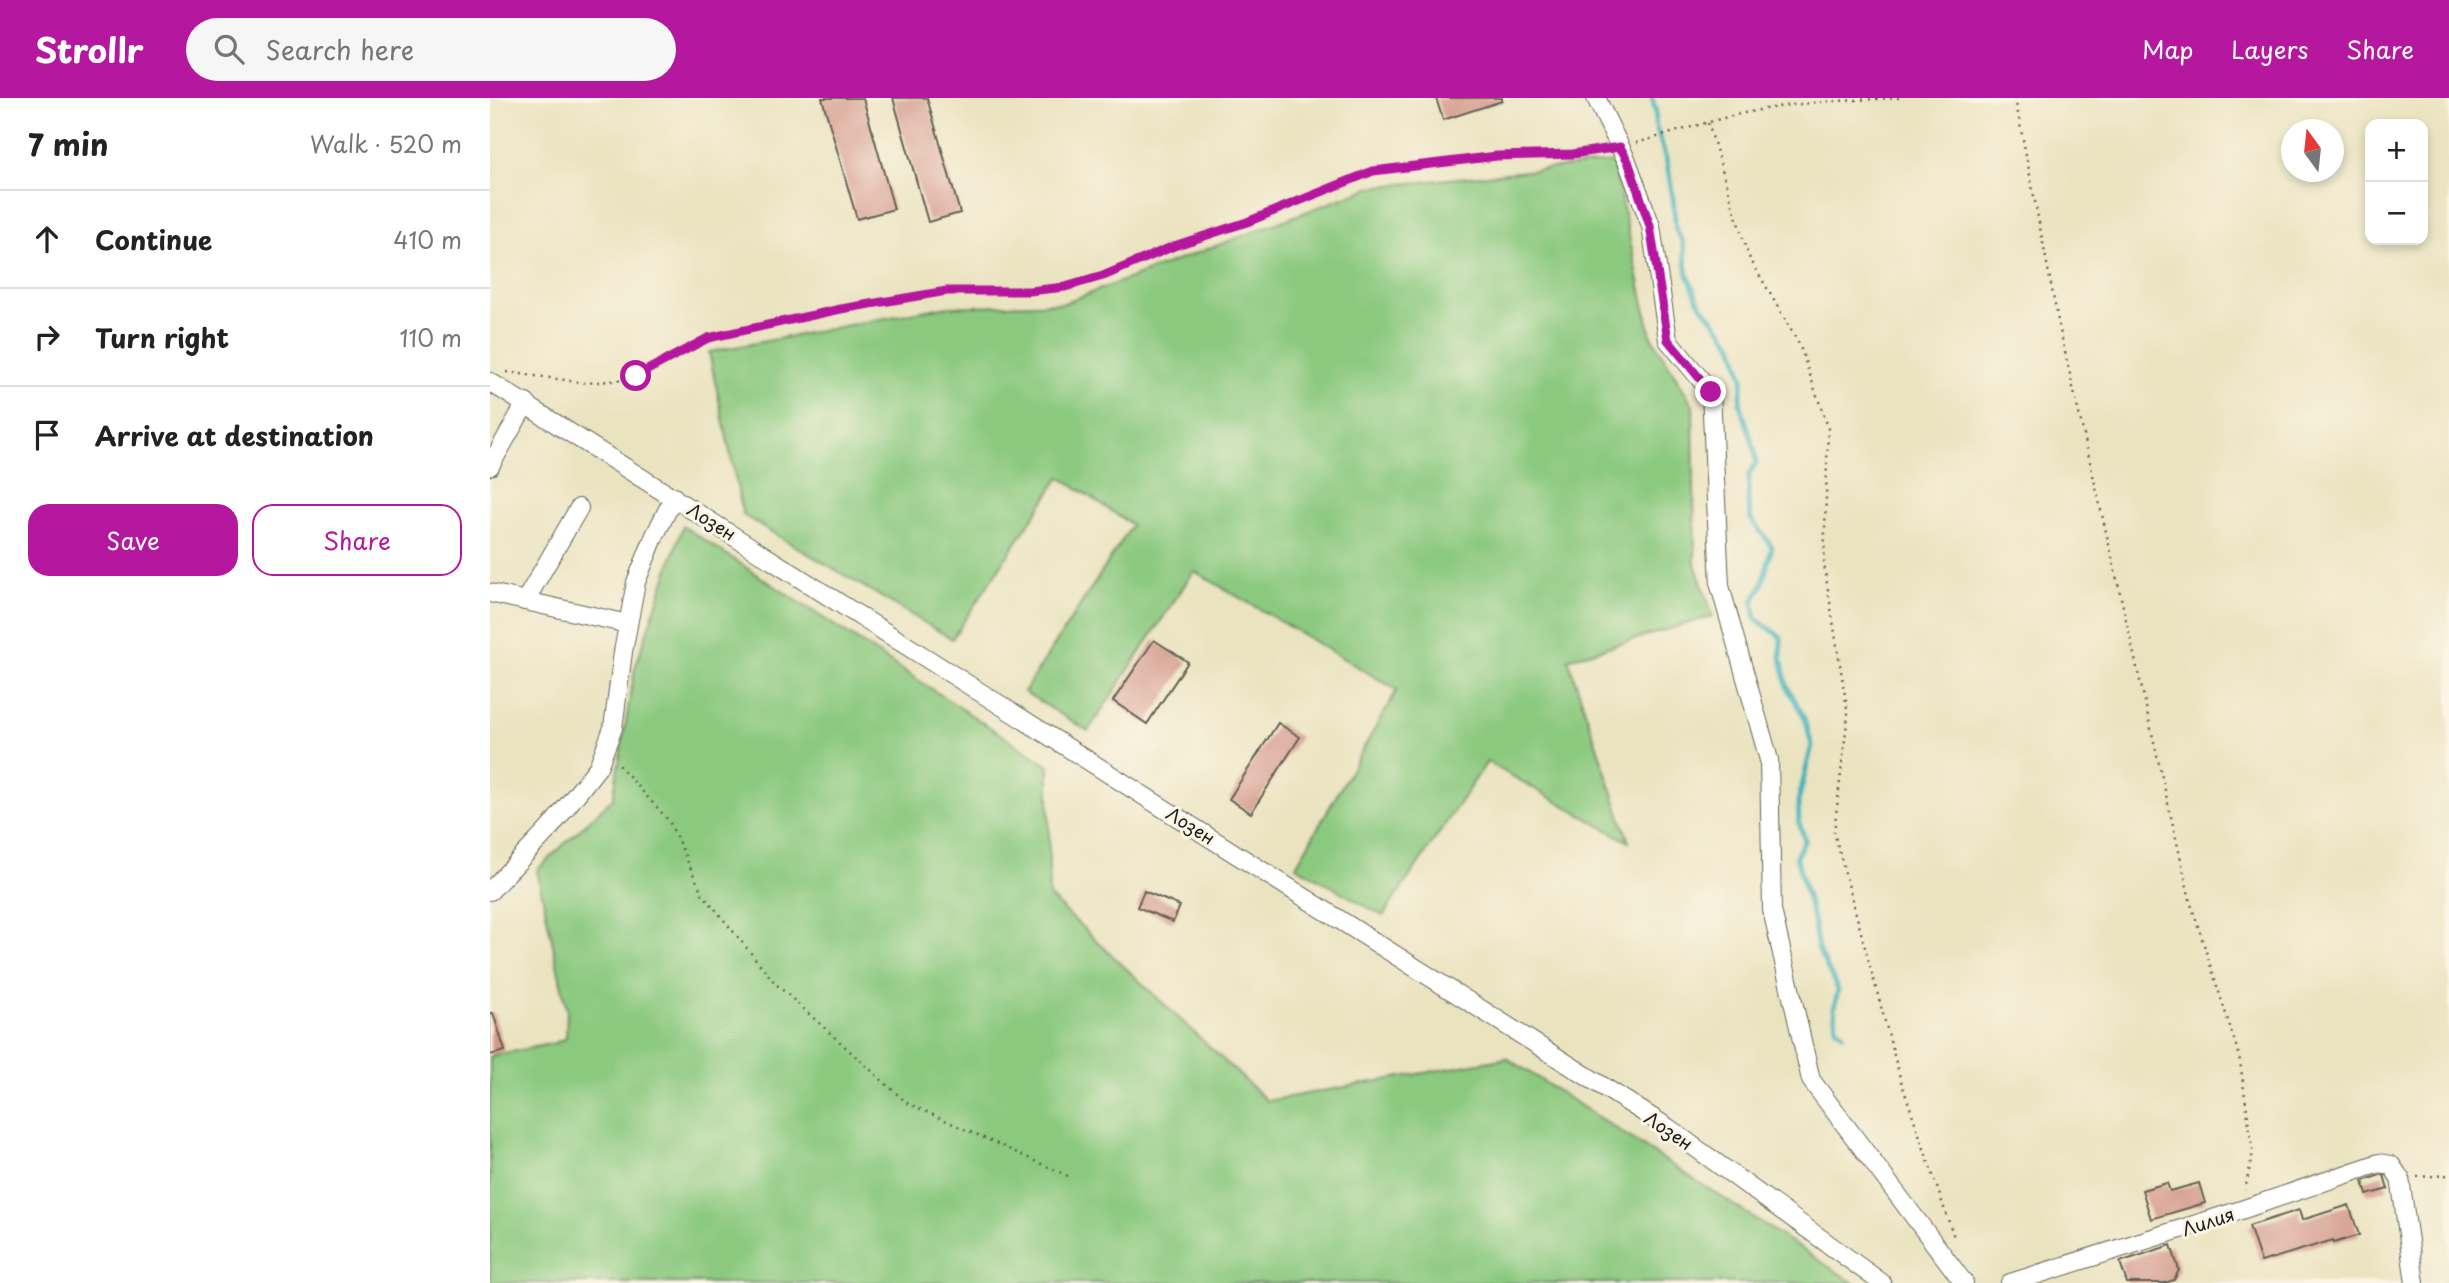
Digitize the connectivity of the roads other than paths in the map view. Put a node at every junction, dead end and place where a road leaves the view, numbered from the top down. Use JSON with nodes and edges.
{"nodes":[{"id":1,"x":1596,"y":98,"type":"edge"},
{"id":2,"x":497,"y":377,"type":"edge"},
{"id":3,"x":526,"y":403,"type":"junction"},
{"id":4,"x":491,"y":463,"type":"edge"},
{"id":5,"x":674,"y":497,"type":"junction"},
{"id":6,"x":579,"y":508,"type":"dead end"},
{"id":7,"x":490,"y":593,"type":"edge"},
{"id":8,"x":525,"y":601,"type":"junction"},
{"id":9,"x":628,"y":624,"type":"junction"},
{"id":10,"x":490,"y":891,"type":"edge"},
{"id":11,"x":1879,"y":1282,"type":"edge"},
{"id":12,"x":1964,"y":1283,"type":"edge"},
{"id":13,"x":2010,"y":1283,"type":"edge"},
{"id":14,"x":2415,"y":1283,"type":"edge"}],
"edges":[{"from":1,"to":12,"type":"street"},
{"from":2,"to":3,"type":"street","name":"Лозен"},
{"from":3,"to":4,"type":"street"},
{"from":3,"to":5,"type":"street","name":"Лозен"},
{"from":5,"to":9,"type":"street"},
{"from":5,"to":11,"type":"street","name":"Лозен"},
{"from":6,"to":8,"type":"street"},
{"from":7,"to":8,"type":"street"},
{"from":8,"to":9,"type":"street"},
{"from":9,"to":10,"type":"street"},
{"from":13,"to":14,"type":"street","name":"Лилия"}]}
